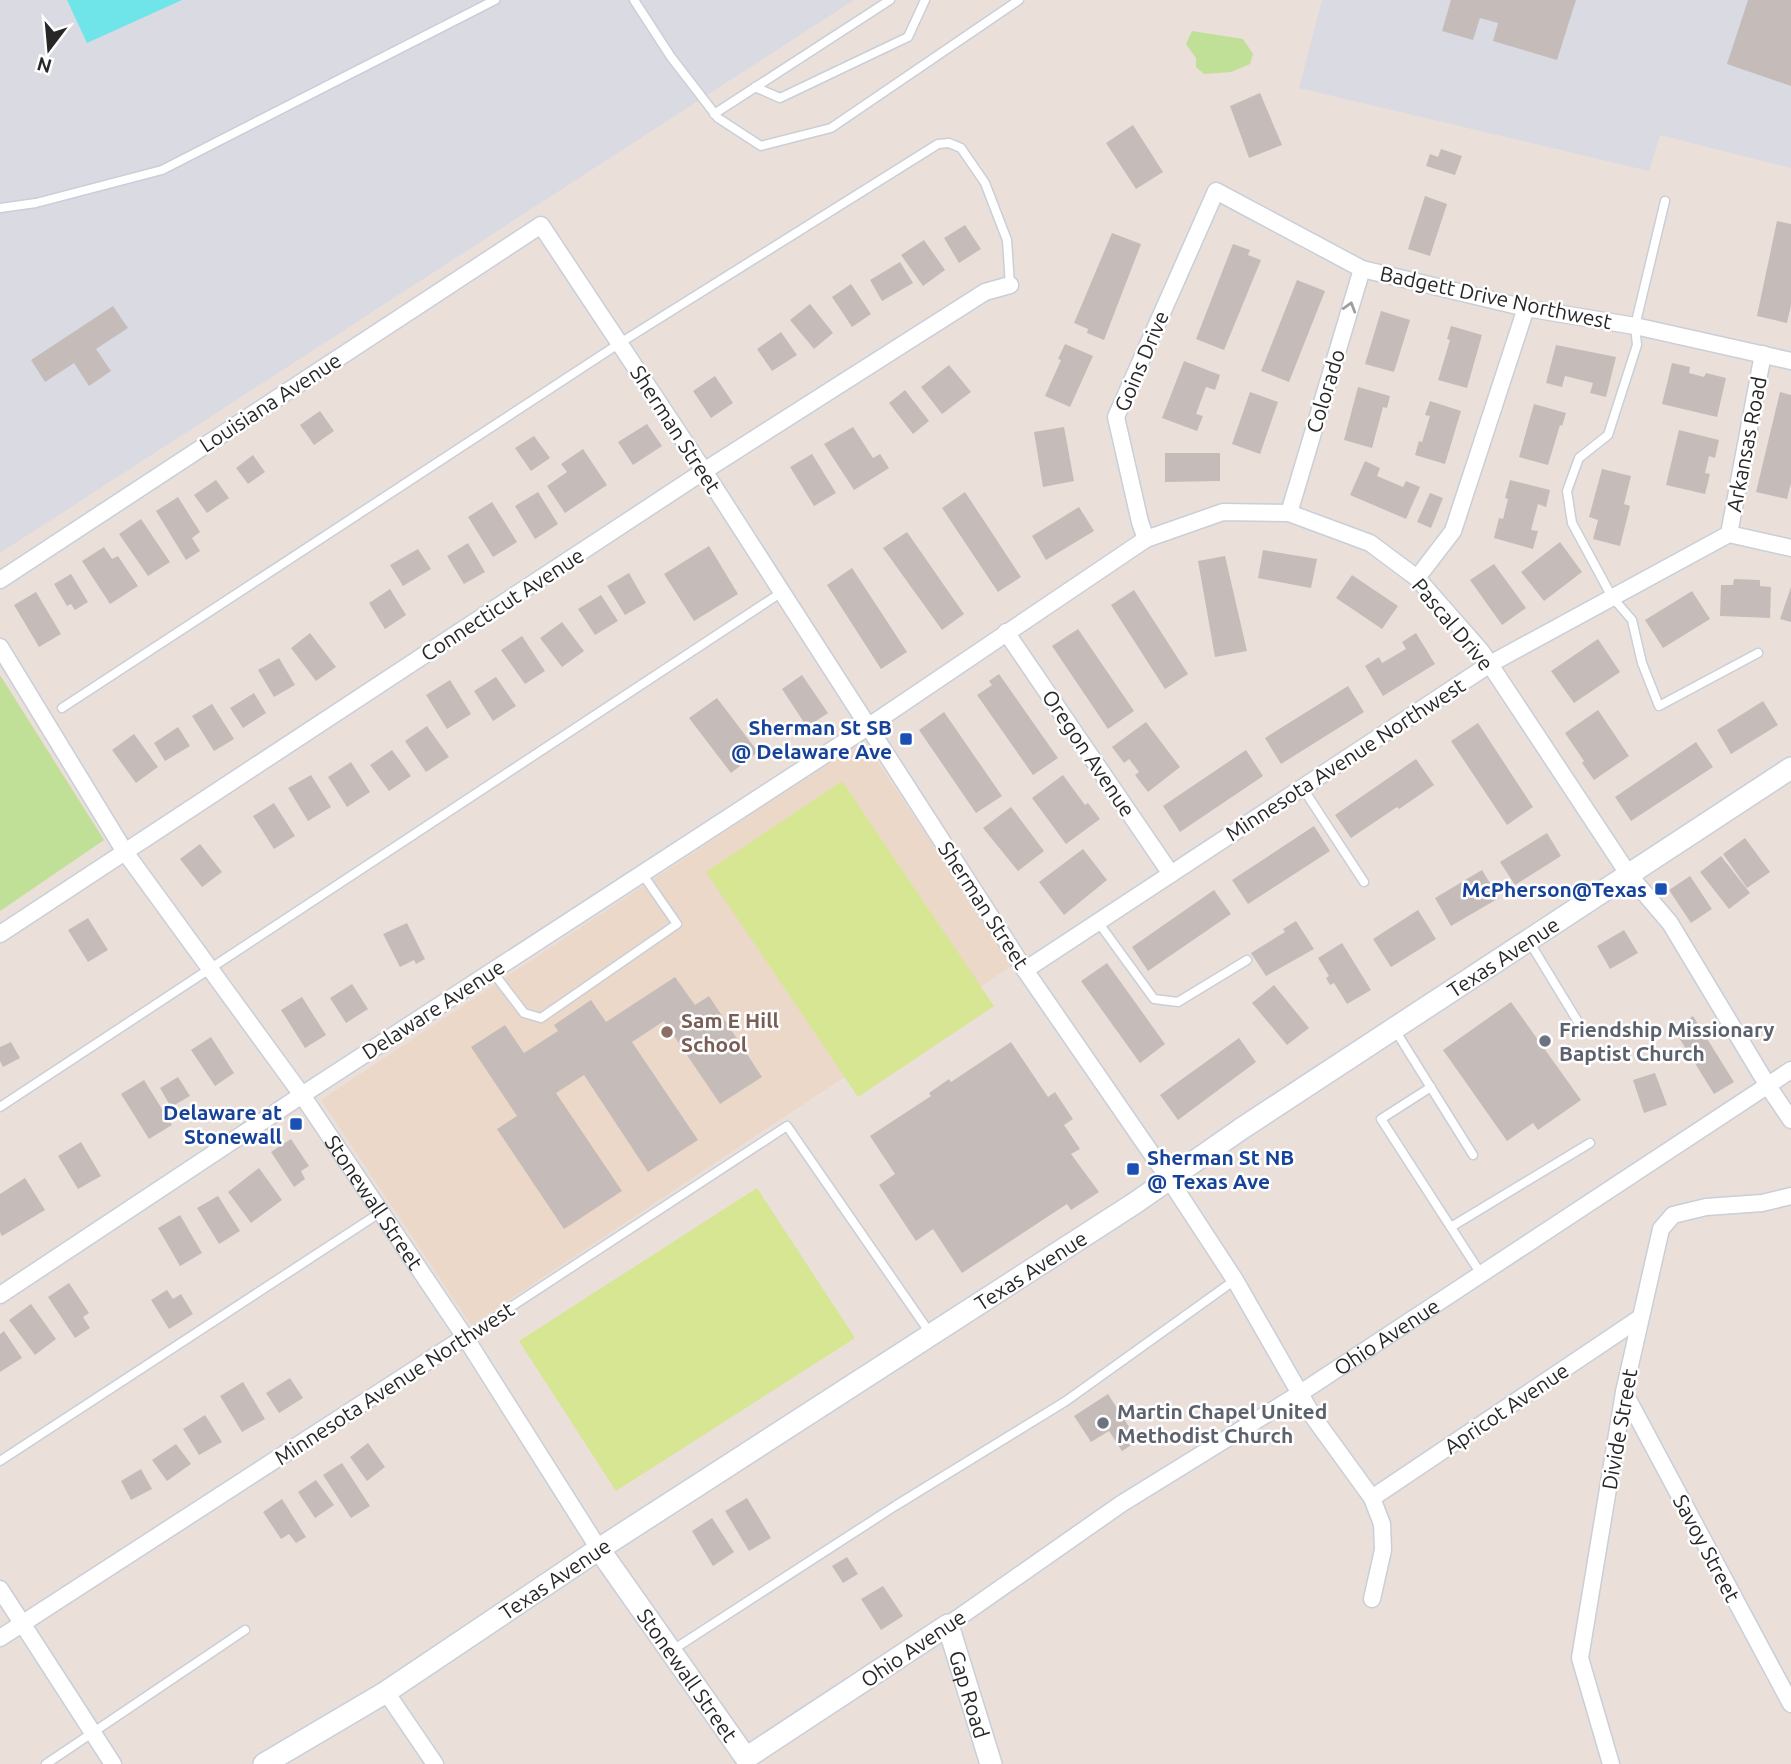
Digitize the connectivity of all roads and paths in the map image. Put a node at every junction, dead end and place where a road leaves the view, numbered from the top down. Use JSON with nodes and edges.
{"nodes":[{"id":1,"x":495,"y":0,"type":"edge"},
{"id":2,"x":634,"y":0,"type":"edge"},
{"id":3,"x":890,"y":0,"type":"edge"},
{"id":4,"x":925,"y":0,"type":"edge"},
{"id":5,"x":1019,"y":0,"type":"edge"},
{"id":6,"x":755,"y":87,"type":"junction"},
{"id":7,"x":714,"y":114,"type":"junction"},
{"id":8,"x":1216,"y":191,"type":"joint"},
{"id":9,"x":1665,"y":201,"type":"dead end"},
{"id":10,"x":0,"y":208,"type":"edge"},
{"id":11,"x":541,"y":225,"type":"joint"},
{"id":12,"x":1362,"y":269,"type":"junction"},
{"id":13,"x":1010,"y":285,"type":"joint"},
{"id":14,"x":1526,"y":308,"type":"junction"},
{"id":15,"x":1635,"y":326,"type":"junction"},
{"id":16,"x":620,"y":343,"type":"junction"},
{"id":17,"x":1763,"y":354,"type":"junction"},
{"id":18,"x":1791,"y":360,"type":"edge"},
{"id":19,"x":704,"y":471,"type":"junction"},
{"id":20,"x":1289,"y":513,"type":"junction"},
{"id":21,"x":1729,"y":534,"type":"junction"},
{"id":22,"x":1146,"y":538,"type":"junction"},
{"id":23,"x":1791,"y":548,"type":"edge"},
{"id":24,"x":1417,"y":578,"type":"junction"},
{"id":25,"x":0,"y":580,"type":"edge"},
{"id":26,"x":782,"y":592,"type":"junction"},
{"id":27,"x":1612,"y":597,"type":"junction"},
{"id":28,"x":1006,"y":632,"type":"junction"},
{"id":29,"x":0,"y":648,"type":"edge"},
{"id":30,"x":1758,"y":653,"type":"dead end"},
{"id":31,"x":1490,"y":664,"type":"junction"},
{"id":32,"x":62,"y":708,"type":"dead end"},
{"id":33,"x":869,"y":726,"type":"junction"},
{"id":34,"x":1791,"y":768,"type":"edge"},
{"id":35,"x":1302,"y":787,"type":"junction"},
{"id":36,"x":125,"y":852,"type":"junction"},
{"id":37,"x":641,"y":872,"type":"junction"},
{"id":38,"x":1171,"y":874,"type":"junction"},
{"id":39,"x":1629,"y":874,"type":"junction"},
{"id":40,"x":1364,"y":882,"type":"dead end"},
{"id":41,"x":1098,"y":922,"type":"junction"},
{"id":42,"x":0,"y":934,"type":"edge"},
{"id":43,"x":1528,"y":941,"type":"junction"},
{"id":44,"x":1247,"y":960,"type":"dead end"},
{"id":45,"x":210,"y":968,"type":"junction"},
{"id":46,"x":1026,"y":970,"type":"junction"},
{"id":47,"x":492,"y":971,"type":"junction"},
{"id":48,"x":1394,"y":1029,"type":"junction"},
{"id":49,"x":1583,"y":1030,"type":"dead end"},
{"id":50,"x":1791,"y":1070,"type":"edge"},
{"id":51,"x":1768,"y":1086,"type":"junction"},
{"id":52,"x":1431,"y":1087,"type":"junction"},
{"id":53,"x":302,"y":1094,"type":"junction"},
{"id":54,"x":0,"y":1108,"type":"edge"},
{"id":55,"x":1791,"y":1120,"type":"edge"},
{"id":56,"x":1590,"y":1143,"type":"dead end"},
{"id":57,"x":1473,"y":1155,"type":"dead end"},
{"id":58,"x":1170,"y":1179,"type":"junction"},
{"id":59,"x":1791,"y":1196,"type":"edge"},
{"id":60,"x":381,"y":1212,"type":"junction"},
{"id":61,"x":1451,"y":1227,"type":"junction"},
{"id":62,"x":1481,"y":1274,"type":"junction"},
{"id":63,"x":1235,"y":1280,"type":"junction"},
{"id":64,"x":0,"y":1295,"type":"edge"},
{"id":65,"x":1640,"y":1318,"type":"junction"},
{"id":66,"x":932,"y":1336,"type":"junction"},
{"id":67,"x":465,"y":1337,"type":"junction"},
{"id":68,"x":1624,"y":1392,"type":"junction"},
{"id":69,"x":1300,"y":1394,"type":"junction"},
{"id":70,"x":0,"y":1461,"type":"edge"},
{"id":71,"x":1372,"y":1498,"type":"junction"},
{"id":72,"x":599,"y":1549,"type":"junction"},
{"id":73,"x":0,"y":1589,"type":"edge"},
{"id":74,"x":1372,"y":1599,"type":"dead end"},
{"id":75,"x":23,"y":1625,"type":"junction"},
{"id":76,"x":948,"y":1625,"type":"junction"},
{"id":77,"x":246,"y":1630,"type":"dead end"},
{"id":78,"x":0,"y":1639,"type":"edge"},
{"id":79,"x":671,"y":1651,"type":"junction"},
{"id":80,"x":386,"y":1692,"type":"junction"},
{"id":81,"x":1791,"y":1704,"type":"edge"},
{"id":82,"x":93,"y":1733,"type":"junction"},
{"id":83,"x":741,"y":1761,"type":"edge"},
{"id":84,"x":46,"y":1764,"type":"edge"},
{"id":85,"x":113,"y":1764,"type":"edge"},
{"id":86,"x":264,"y":1764,"type":"edge"},
{"id":87,"x":435,"y":1764,"type":"edge"},
{"id":88,"x":990,"y":1764,"type":"edge"},
{"id":89,"x":1611,"y":1764,"type":"edge"}],
"edges":[{"from":1,"to":10,"type":"lane"},
{"from":2,"to":7,"type":"lane"},
{"from":3,"to":6,"type":"lane"},
{"from":4,"to":6,"type":"lane"},
{"from":5,"to":7,"type":"lane"},
{"from":6,"to":7,"type":"lane"},
{"from":8,"to":12,"type":"street","name":"Badgett Drive Northwest"},
{"from":8,"to":22,"type":"street","name":"Goins Drive"},
{"from":9,"to":15,"type":"lane"},
{"from":11,"to":16,"type":"street","name":"Sherman Street"},
{"from":11,"to":25,"type":"street","name":"Louisiana Avenue"},
{"from":12,"to":14,"type":"street","name":"Badgett Drive Northwest"},
{"from":20,"to":12,"type":"street","name":"Colorado","one_way":true},
{"from":13,"to":16,"type":"lane"},
{"from":13,"to":19,"type":"street","name":"Connecticut Avenue"},
{"from":14,"to":15,"type":"street","name":"Badgett Drive Northwest"},
{"from":14,"to":24,"type":"street"},
{"from":15,"to":17,"type":"street","name":"Badgett Drive Northwest"},
{"from":15,"to":27,"type":"lane"},
{"from":16,"to":19,"type":"street","name":"Sherman Street"},
{"from":16,"to":32,"type":"lane"},
{"from":17,"to":18,"type":"street","name":"Badgett Drive Northwest"},
{"from":17,"to":21,"type":"street","name":"Arkansas Road"},
{"from":19,"to":26,"type":"street","name":"Sherman Street"},
{"from":19,"to":36,"type":"street","name":"Connecticut Avenue"},
{"from":20,"to":22,"type":"street","name":"Pascal Drive"},
{"from":20,"to":24,"type":"street","name":"Pascal Drive"},
{"from":21,"to":23,"type":"street"},
{"from":21,"to":27,"type":"street","name":"Minnesota Avenue Northwest"},
{"from":22,"to":28,"type":"street","name":"Pascal Drive"},
{"from":24,"to":31,"type":"street","name":"Pascal Drive"},
{"from":26,"to":33,"type":"street","name":"Sherman Street"},
{"from":26,"to":45,"type":"lane"},
{"from":27,"to":30,"type":"lane"},
{"from":27,"to":31,"type":"street","name":"Minnesota Avenue Northwest"},
{"from":28,"to":33,"type":"street","name":"Pascal Drive"},
{"from":28,"to":38,"type":"street","name":"Oregon Avenue"},
{"from":29,"to":36,"type":"street","name":"Stonewall Street"},
{"from":31,"to":35,"type":"street","name":"Minnesota Avenue Northwest"},
{"from":31,"to":39,"type":"street","name":"Pascal Drive"},
{"from":33,"to":37,"type":"street","name":"Delaware Avenue"},
{"from":33,"to":46,"type":"street","name":"Sherman Street"},
{"from":34,"to":39,"type":"street","name":"Texas Avenue"},
{"from":35,"to":38,"type":"street","name":"Minnesota Avenue Northwest"},
{"from":35,"to":40,"type":"lane"},
{"from":36,"to":42,"type":"street","name":"Connecticut Avenue"},
{"from":36,"to":45,"type":"street","name":"Stonewall Street"},
{"from":37,"to":47,"type":"street","name":"Delaware Avenue"},
{"from":37,"to":47,"type":"lane"},
{"from":38,"to":41,"type":"street","name":"Minnesota Avenue Northwest"},
{"from":39,"to":43,"type":"street","name":"Texas Avenue"},
{"from":39,"to":51,"type":"street","name":"Pascal Drive"},
{"from":41,"to":44,"type":"lane"},
{"from":41,"to":46,"type":"street","name":"Minnesota Avenue Northwest"},
{"from":43,"to":48,"type":"street","name":"Texas Avenue"},
{"from":43,"to":49,"type":"lane"},
{"from":45,"to":53,"type":"street","name":"Stonewall Street"},
{"from":45,"to":54,"type":"lane"},
{"from":46,"to":58,"type":"street","name":"Sherman Street"},
{"from":47,"to":53,"type":"street","name":"Delaware Avenue"},
{"from":48,"to":52,"type":"lane"},
{"from":48,"to":58,"type":"street","name":"Texas Avenue"},
{"from":50,"to":51,"type":"street","name":"Ohio Avenue"},
{"from":51,"to":55,"type":"street","name":"Pascal Drive"},
{"from":51,"to":62,"type":"street","name":"Ohio Avenue"},
{"from":52,"to":57,"type":"lane"},
{"from":52,"to":61,"type":"lane"},
{"from":53,"to":60,"type":"street","name":"Stonewall Street"},
{"from":53,"to":64,"type":"street","name":"Delaware Avenue"},
{"from":56,"to":61,"type":"lane"},
{"from":58,"to":63,"type":"street","name":"Sherman Street"},
{"from":58,"to":66,"type":"street","name":"Texas Avenue"},
{"from":59,"to":65,"type":"street","name":"Divide Street"},
{"from":60,"to":67,"type":"street","name":"Stonewall Street"},
{"from":60,"to":70,"type":"lane"},
{"from":61,"to":62,"type":"lane"},
{"from":62,"to":69,"type":"street","name":"Ohio Avenue"},
{"from":63,"to":69,"type":"street","name":"Sherman Street"},
{"from":63,"to":79,"type":"lane"},
{"from":65,"to":68,"type":"street","name":"Divide Street"},
{"from":65,"to":71,"type":"street","name":"Apricot Avenue"},
{"from":66,"to":67,"type":"lane","name":"Minnesota Avenue Northwest"},
{"from":66,"to":72,"type":"street","name":"Texas Avenue"},
{"from":67,"to":72,"type":"street","name":"Stonewall Street"},
{"from":67,"to":75,"type":"street","name":"Minnesota Avenue Northwest"},
{"from":68,"to":81,"type":"street","name":"Savoy Street"},
{"from":68,"to":89,"type":"street","name":"Divide Street"},
{"from":69,"to":71,"type":"street","name":"Sherman Street"},
{"from":69,"to":76,"type":"street","name":"Ohio Avenue"},
{"from":71,"to":74,"type":"street","name":"Sherman Street"},
{"from":72,"to":79,"type":"street","name":"Stonewall Street"},
{"from":72,"to":80,"type":"street","name":"Texas Avenue"},
{"from":73,"to":75,"type":"street"},
{"from":75,"to":78,"type":"street","name":"Minnesota Avenue Northwest"},
{"from":75,"to":82,"type":"street"},
{"from":76,"to":83,"type":"street","name":"Ohio Avenue"},
{"from":76,"to":88,"type":"street","name":"Gap Road"},
{"from":77,"to":82,"type":"lane"},
{"from":79,"to":83,"type":"street","name":"Stonewall Street"},
{"from":80,"to":86,"type":"street","name":"Texas Avenue"},
{"from":80,"to":87,"type":"street"},
{"from":82,"to":84,"type":"lane"},
{"from":82,"to":85,"type":"street"}]}
